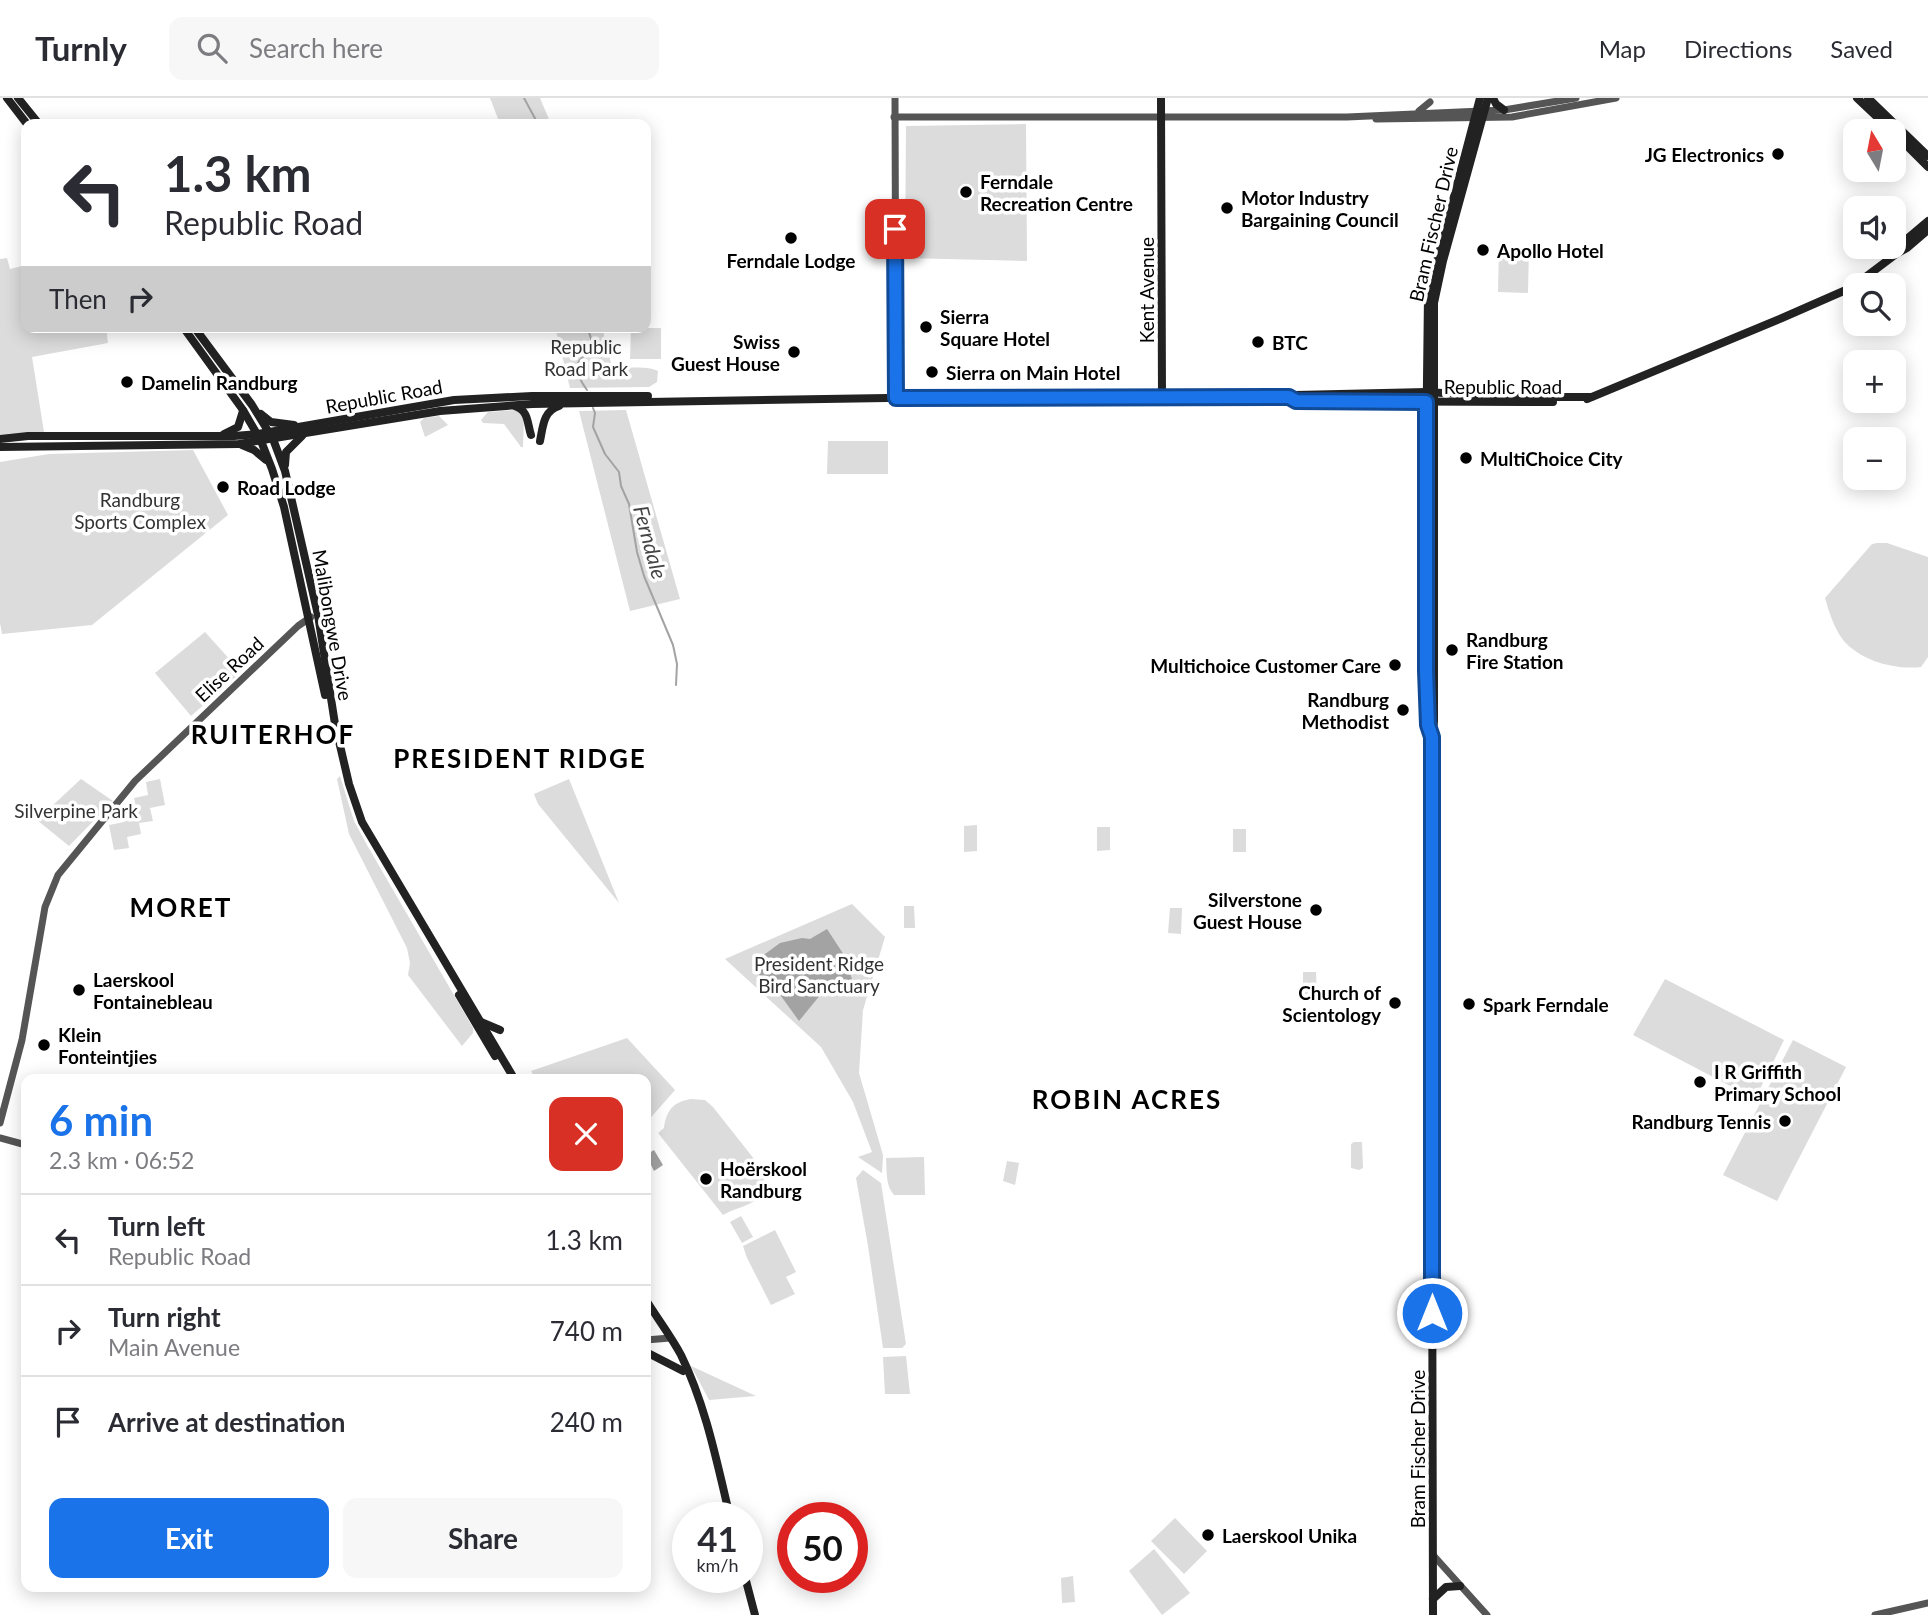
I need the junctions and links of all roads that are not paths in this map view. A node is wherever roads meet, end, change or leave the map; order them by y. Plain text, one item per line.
1 (7, 98) edge
2 (18, 98) edge
3 (895, 98) edge
4 (1161, 98) edge
5 (1480, 98) edge
6 (1491, 98) edge
7 (1576, 98) edge
8 (1616, 98) edge
9 (1857, 98) edge
10 (1868, 98) edge
11 (0, 100) edge
12 (1430, 102) dead end
13 (1504, 110) junction
14 (17, 111) junction
15 (1415, 113) junction
16 (1479, 115) junction
17 (894, 117) junction
18 (1161, 117) junction
19 (1347, 117) junction
20 (23, 119) edge
21 (34, 119) edge
22 (1879, 119) edge
23 (1906, 145) edge
24 (1928, 156) edge
25 (1928, 167) edge
26 (1928, 221) edge
27 (1928, 230) edge
28 (1906, 240) edge
29 (1906, 249) edge
30 (1889, 259) edge
31 (1871, 273) edge
32 (1843, 290) edge
33 (187, 333) edge
34 (198, 333) edge
35 (1431, 397) junction
36 (896, 398) junction
37 (1162, 399) junction
38 (774, 400) junction
39 (576, 403) junction
40 (252, 405) junction
41 (514, 405) junction
42 (243, 410) junction
43 (303, 430) junction
44 (531, 435) dead end
45 (207, 436) junction
46 (271, 436) junction
47 (259, 438) junction
48 (0, 439) edge
49 (540, 441) dead end
50 (239, 444) junction
51 (0, 447) edge
52 (272, 469) junction
53 (285, 471) junction
54 (318, 615) junction
55 (309, 618) junction
56 (479, 1024) junction
57 (474, 1038) dead end
58 (495, 1045) junction
59 (506, 1074) edge
60 (512, 1074) edge
61 (0, 1123) edge
62 (0, 1138) edge
63 (21, 1143) edge
64 (651, 1309) edge
65 (651, 1313) edge
66 (668, 1338) junction
67 (651, 1340) edge
68 (651, 1355) edge
69 (683, 1371) junction
70 (725, 1502) edge
71 (725, 1502) edge
72 (1432, 1554) junction
73 (1460, 1586) junction
74 (748, 1593) edge
75 (1433, 1599) junction
76 (1928, 1603) edge
77 (754, 1615) edge
78 (1433, 1615) edge
79 (1487, 1615) edge
80 (1875, 1615) edge

1 - 14 main road
2 - 21 main road
3 - 17 street
4 - 18 main road, Kent Avenue
5 - 16 main road, Bram Fischer Drive
6 - 13 main road
6 - 16 main road, Bram Fischer Drive
7 - 13 street
8 - 16 street
9 - 22 main road
10 - 24 main road
11 - 14 main road
12 - 15 street
13 - 16 street
14 - 20 main road
15 - 16 street
15 - 19 street
16 - 19 street
16 - 35 main road, Bram Fischer Drive
17 - 18 street
17 - 36 street
18 - 19 street
18 - 37 main road, Kent Avenue
23 - 25 main road
26 - 28 main road, Republic Road
27 - 29 main road, Republic Road
30 - 31 main road, Republic Road
32 - 35 main road, Republic Road
33 - 42 main road, Malibongwe Drive
34 - 40 main road, Malibongwe Drive
35 - 37 main road, Republic Road
35 - 72 main road, Bram Fischer Drive
36 - 37 main road, Republic Road
36 - 38 main road, Republic Road
38 - 39 main road, Republic Road
38 - 43 main road, Republic Road
39 - 41 main road, Republic Road
39 - 49 main road
40 - 43 main road
40 - 46 main road, Malibongwe Drive
41 - 43 main road, Republic Road
41 - 44 main road
42 - 45 main road
42 - 47 main road, Malibongwe Drive
43 - 46 main road, Republic Road
43 - 53 main road
45 - 47 main road, Republic Road
45 - 48 main road, Republic Road
46 - 47 main road, Republic Road
46 - 53 main road, Malibongwe Drive
47 - 50 main road, Republic Road
47 - 52 main road, Malibongwe Drive
50 - 51 main road, Republic Road
50 - 52 main road
52 - 55 main road, Malibongwe Drive
53 - 54 main road, Malibongwe Drive
54 - 55 street, Elise Road
54 - 56 main road, Malibongwe Drive
55 - 56 main road, Malibongwe Drive
55 - 61 street, Elise Road
56 - 57 main road
56 - 58 main road, Malibongwe Drive
56 - 58 main road
56 - 59 main road, Malibongwe Drive
58 - 60 main road, Malibongwe Drive
62 - 63 street
64 - 66 main road
65 - 66 main road
66 - 67 street
66 - 69 main road
66 - 70 main road
68 - 69 main road
69 - 71 main road
72 - 73 street
72 - 75 main road, Bram Fischer Drive
73 - 75 main road
73 - 79 street
74 - 77 main road
75 - 78 main road, Bram Fischer Drive
76 - 80 street

